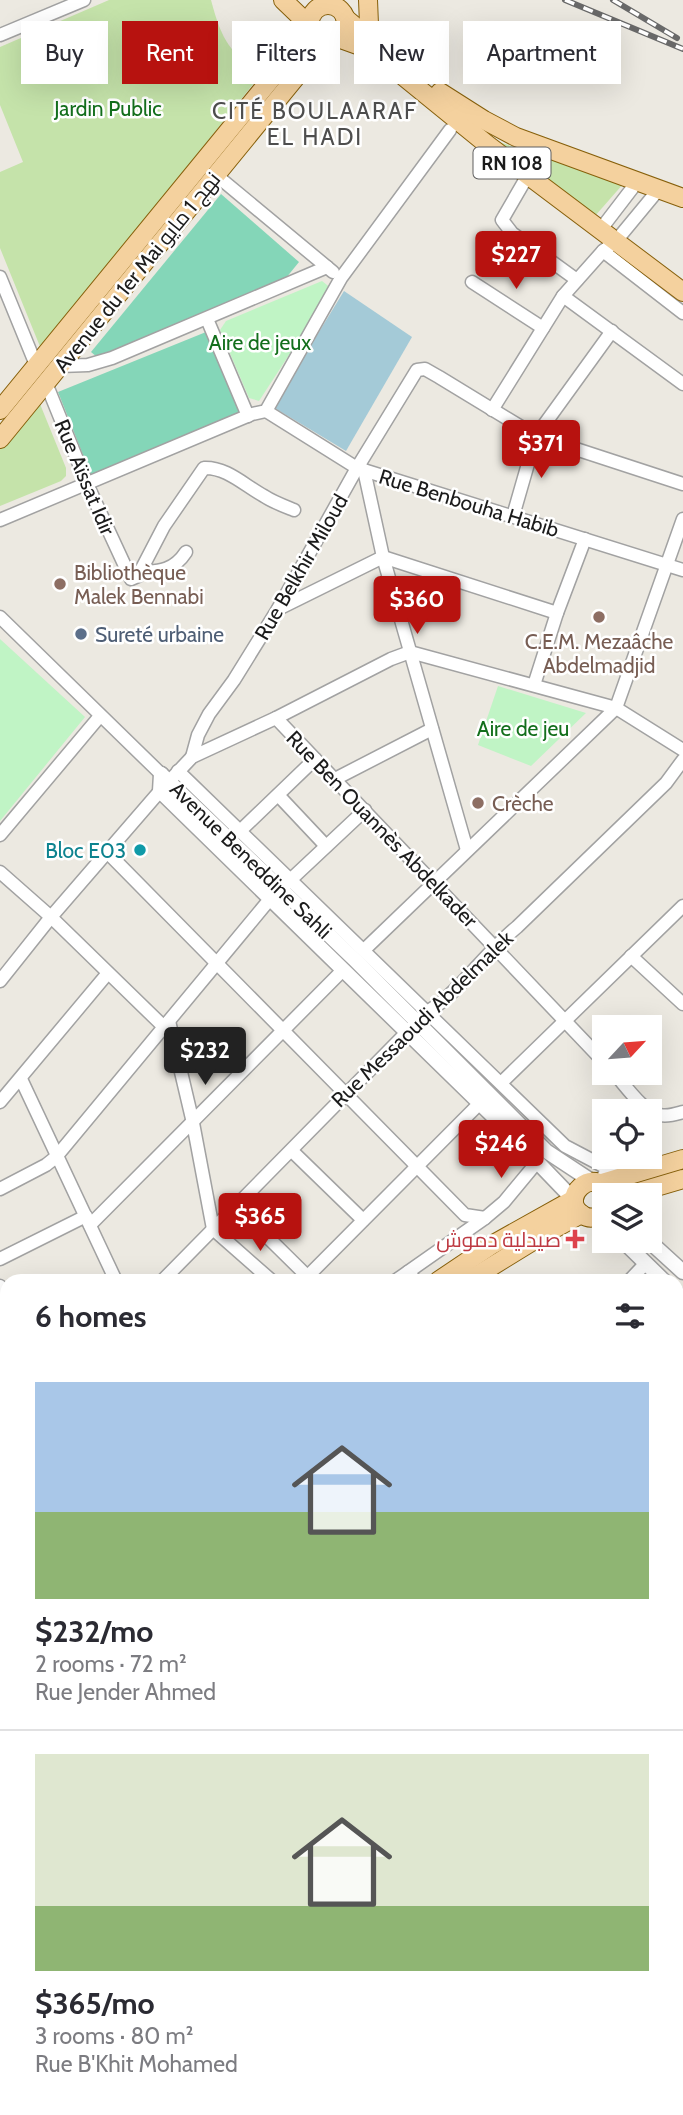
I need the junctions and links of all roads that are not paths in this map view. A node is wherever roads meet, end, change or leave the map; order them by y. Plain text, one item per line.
1 (283, 0) edge
2 (292, 0) edge
3 (366, 0) edge
4 (78, 1) edge
5 (336, 9) edge
6 (305, 21) edge
7 (310, 21) edge
8 (369, 21) edge
9 (354, 25) edge
10 (340, 34) edge
11 (0, 35) edge
12 (340, 42) edge
13 (267, 84) edge
14 (290, 84) edge
15 (428, 84) edge
16 (450, 130) dead end
17 (216, 175) junction
18 (528, 175) junction
19 (637, 182) junction
20 (659, 189) junction
21 (683, 198) edge
22 (601, 229) junction
23 (609, 246) junction
24 (327, 267) junction
25 (341, 278) junction
26 (0, 279) edge
27 (577, 280) junction
28 (472, 282) dead end
29 (683, 292) edge
30 (563, 296) junction
31 (683, 313) edge
32 (207, 319) junction
33 (543, 328) junction
34 (612, 331) junction
35 (36, 365) junction
36 (60, 366) junction
37 (46, 383) junction
38 (683, 384) edge
39 (2, 407) edge
40 (492, 410) junction
41 (266, 411) junction
42 (248, 416) junction
43 (536, 436) junction
44 (0, 439) edge
45 (361, 469) junction
46 (87, 484) junction
47 (683, 484) edge
48 (295, 510) dead end
49 (513, 516) junction
50 (683, 519) edge
51 (0, 520) edge
52 (585, 539) junction
53 (186, 552) dead end
54 (383, 557) junction
55 (667, 566) junction
56 (683, 570) edge
57 (141, 571) junction
58 (278, 609) junction
59 (557, 613) junction
60 (0, 617) edge
61 (410, 652) junction
62 (534, 685) junction
63 (616, 708) junction
64 (100, 716) junction
65 (276, 718) junction
66 (432, 729) junction
67 (683, 750) edge
68 (192, 757) junction
69 (315, 759) junction
70 (683, 760) edge
71 (167, 779) junction
72 (335, 779) junction
73 (278, 795) junction
74 (365, 810) junction
75 (240, 831) junction
76 (0, 835) edge
77 (326, 846) junction
78 (467, 849) junction
79 (107, 852) junction
80 (0, 872) edge
81 (433, 882) junction
82 (280, 889) junction
83 (683, 906) edge
84 (51, 917) junction
85 (494, 946) junction
86 (364, 950) junction
87 (631, 956) junction
88 (218, 963) junction
89 (343, 970) junction
90 (108, 973) junction
91 (0, 981) edge
92 (683, 1004) edge
93 (566, 1022) junction
94 (417, 1023) junction
95 (167, 1024) junction
96 (285, 1030) junction
97 (592, 1049) edge
98 (21, 1079) junction
99 (501, 1083) junction
100 (625, 1085) edge
101 (346, 1092) junction
102 (638, 1099) edge
103 (0, 1102) edge
104 (479, 1104) junction
105 (683, 1112) edge
106 (662, 1117) edge
107 (193, 1123) junction
108 (292, 1151) junction
109 (56, 1157) junction
110 (683, 1159) edge
111 (588, 1160) junction
112 (538, 1161) junction
113 (418, 1166) junction
114 (683, 1179) edge
115 (604, 1182) edge
116 (662, 1185) edge
117 (0, 1189) edge
118 (236, 1206) junction
119 (589, 1211) edge
120 (485, 1218) junction
121 (363, 1220) junction
122 (88, 1221) junction
123 (214, 1228) junction
124 (635, 1253) edge
125 (662, 1253) edge
126 (0, 1259) edge
127 (646, 1264) junction
128 (683, 1272) edge
129 (113, 1274) edge
130 (169, 1274) edge
131 (264, 1274) edge
132 (300, 1274) edge
133 (310, 1274) edge
134 (415, 1274) edge
135 (448, 1274) edge
136 (479, 1274) edge
137 (636, 1274) edge
138 (657, 1274) edge

1 - 6 main road
2 - 5 main road
3 - 5 main road
3 - 8 main road
4 - 11 street
5 - 7 main road
5 - 9 main road, RN 108
5 - 10 main road
12 - 18 main road, RN 108
13 - 35 main road, Avenue du 1er Mai نهج 1 مايو
14 - 17 main road, Avenue du 1er Mai نهج 1 مايو
15 - 19 main road, RN 108
16 - 25 street
17 - 24 street
17 - 36 main road, Avenue du 1er Mai نهج 1 مايو
18 - 22 main road, RN 108
18 - 27 street
19 - 20 main road, RN 108
19 - 22 street
20 - 21 main road, RN 108
20 - 23 street
22 - 23 main road, RN 108
23 - 27 street
23 - 29 main road, RN 108
23 - 31 street
24 - 25 street
24 - 32 street
25 - 41 street
26 - 35 street
27 - 30 street
28 - 33 street
30 - 33 street
30 - 34 street
32 - 36 street
32 - 42 street
33 - 40 street
34 - 38 street
34 - 43 street
35 - 37 main road
35 - 39 main road, Avenue du 1er Mai نهج 1 مايو
36 - 37 main road, Avenue du 1er Mai نهج 1 مايو
37 - 44 main road, Avenue du 1er Mai نهج 1 مايو
37 - 46 street, Rue Aïssat Idir
40 - 43 street
40 - 45 street, Rue Belkhir Miloud
41 - 42 street
41 - 45 street, Rue Benbouha Habib
42 - 46 street
43 - 47 street
43 - 49 street
45 - 49 street, Rue Benbouha Habib
45 - 54 street
45 - 58 street, Rue Belkhir Miloud
46 - 51 street
46 - 57 street, Rue Aïssat Idir
48 - 57 street
49 - 52 street, Rue Benbouha Habib
50 - 55 street
52 - 55 street, Rue Benbouha Habib
52 - 59 street
53 - 57 street
54 - 58 street
54 - 59 street
54 - 61 street
55 - 56 street, Rue Benbouha Habib
55 - 63 street
58 - 68 street, Rue Belkhir Miloud
59 - 62 street
60 - 64 street
61 - 62 street
61 - 65 street
61 - 66 street
62 - 63 street
63 - 67 street
63 - 78 street
64 - 71 street
64 - 76 street
65 - 68 street
65 - 69 street, Rue Ben Ouannès Abdelkader
66 - 72 street
66 - 78 street
68 - 71 street
69 - 72 street, Rue Ben Ouannès Abdelkader
69 - 73 street
70 - 85 street, Rue Messaoudi Abdelmalek
71 - 75 street, Avenue Beneddine Sahli
71 - 79 street
71 - 82 street, Avenue Beneddine Sahli
72 - 74 street, Rue Ben Ouannès Abdelkader
73 - 75 street
73 - 77 street
74 - 77 street
74 - 81 street, Rue Ben Ouannès Abdelkader
75 - 82 street, Avenue Beneddine Sahli
77 - 82 street
78 - 81 street
79 - 84 street
79 - 88 street
80 - 84 street
81 - 85 street, Rue Ben Ouannès Abdelkader
81 - 86 street
82 - 86 street, Avenue Beneddine Sahli
82 - 88 street
82 - 89 street, Avenue Beneddine Sahli
82 - 94 street, Avenue Beneddine Sahli
83 - 87 street
84 - 90 street
84 - 91 street
85 - 93 street, Rue Ben Ouannès Abdelkader
85 - 94 street, Rue Messaoudi Abdelmalek
86 - 94 street, Avenue Beneddine Sahli
87 - 92 street
87 - 93 street
88 - 95 street
88 - 96 street
89 - 94 street, Avenue Beneddine Sahli
89 - 96 street
90 - 95 street
90 - 98 street
93 - 97 street, Rue Ben Ouannès Abdelkader
93 - 99 street
94 - 99 street, Avenue Beneddine Sahli
94 - 101 street, Rue Messaoudi Abdelmalek
94 - 104 street, Avenue Beneddine Sahli
94 - 115 street, Avenue Beneddine Sahli
95 - 107 street
95 - 109 street
96 - 101 street
96 - 107 street
98 - 103 street
98 - 109 street
99 - 111 street, Avenue Beneddine Sahli
100 - 102 street
101 - 108 street, Rue Messaoudi Abdelmalek
101 - 113 street
104 - 112 street, Avenue Beneddine Sahli
104 - 113 street
105 - 106 street
107 - 122 street
107 - 123 street
108 - 118 street, Rue Messaoudi Abdelmalek
108 - 121 street
109 - 117 street
109 - 122 street
110 - 115 main road
111 - 115 street, Avenue Beneddine Sahli
111 - 115 street
112 - 119 street, Avenue Beneddine Sahli
112 - 120 street
113 - 120 street
113 - 121 street
114 - 116 main road
115 - 119 main road
118 - 123 street, Rue Messaoudi Abdelmalek
118 - 132 street
119 - 135 main road
119 - 136 main road
120 - 134 street
121 - 133 street
122 - 126 street
122 - 129 street
123 - 130 street, Rue Messaoudi Abdelmalek
123 - 131 street
124 - 127 street
125 - 128 street
127 - 137 street
127 - 138 street

